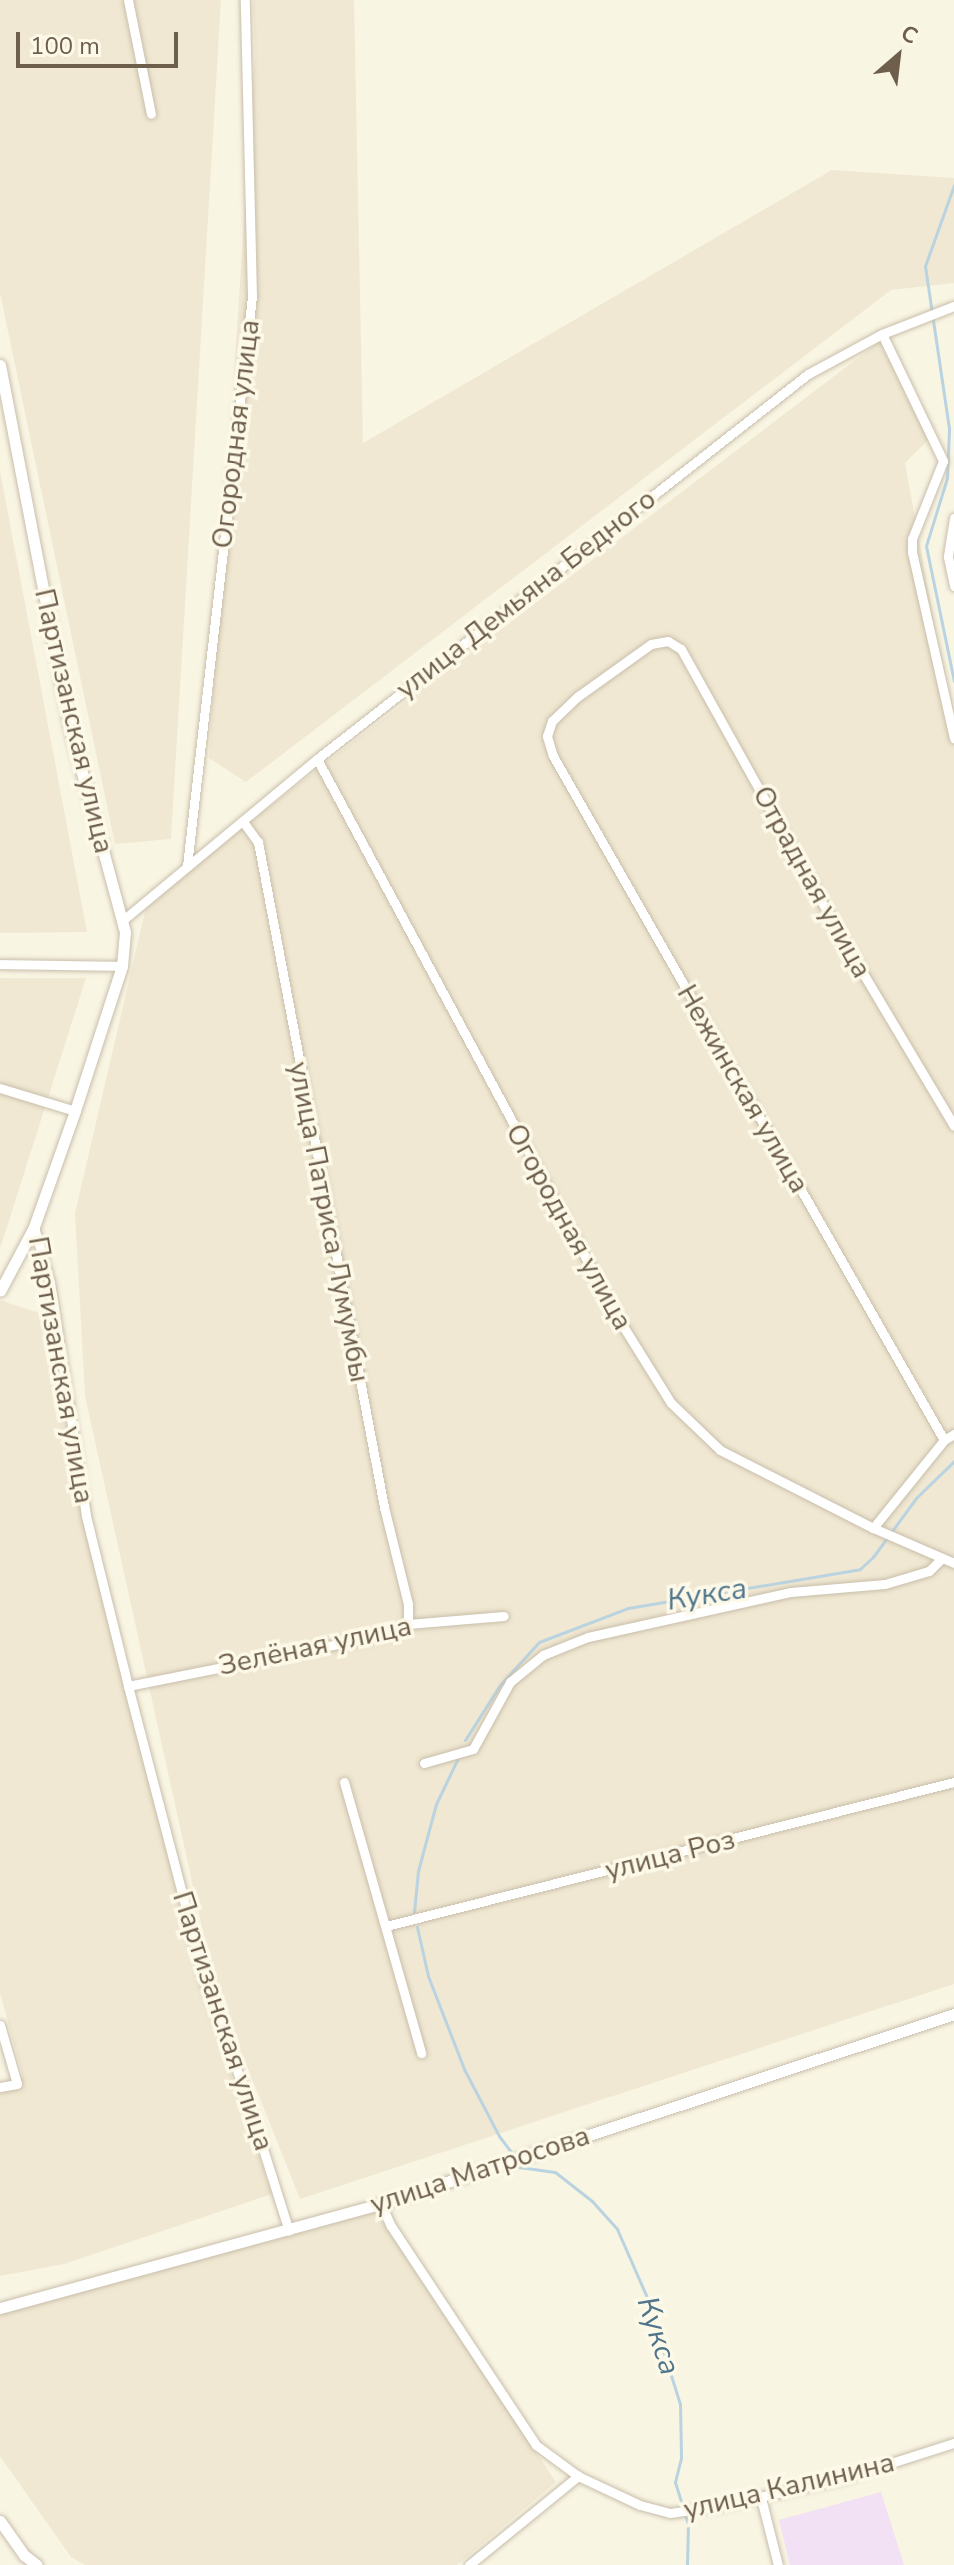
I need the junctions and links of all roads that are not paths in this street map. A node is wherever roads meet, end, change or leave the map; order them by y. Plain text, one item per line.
1 (128, 0) edge
2 (245, 0) edge
3 (151, 114) dead end
4 (954, 306) edge
5 (882, 334) junction
6 (0, 365) edge
7 (954, 518) edge
8 (954, 586) edge
9 (547, 736) joint
10 (954, 738) edge
11 (317, 759) junction
12 (244, 823) junction
13 (187, 866) junction
14 (123, 920) junction
15 (0, 964) edge
16 (122, 966) junction
17 (0, 1088) edge
18 (75, 1111) junction
19 (954, 1126) edge
20 (34, 1227) junction
21 (0, 1291) edge
22 (954, 1434) edge
23 (944, 1440) junction
24 (877, 1530) junction
25 (942, 1558) junction
26 (954, 1563) edge
27 (504, 1616) dead end
28 (408, 1624) junction
29 (128, 1686) junction
30 (424, 1763) dead end
31 (344, 1782) dead end
32 (954, 1782) edge
33 (386, 1926) junction
34 (954, 2014) edge
35 (0, 2025) edge
36 (421, 2053) dead end
37 (0, 2087) edge
38 (381, 2204) junction
39 (289, 2231) junction
40 (0, 2308) edge
41 (954, 2443) edge
42 (578, 2476) junction
43 (761, 2498) junction
44 (0, 2521) edge
45 (37, 2565) edge
46 (469, 2565) edge
47 (778, 2565) edge

1 - 3 street
2 - 13 street, Огородная улица
4 - 5 street, улица Демьяна Бедного
5 - 10 street
5 - 11 street, улица Демьяна Бедного
6 - 14 street, Партизанская улица
7 - 8 street
9 - 19 street, Отрадная улица
9 - 23 street, Нежинская улица
11 - 12 street, улица Демьяна Бедного
11 - 24 street, Огородная улица
12 - 13 street, улица Демьяна Бедного
12 - 28 street, улица Патриса Лумумбы
13 - 14 street, улица Демьяна Бедного
14 - 16 street, Партизанская улица
15 - 16 street
16 - 18 street, Партизанская улица
17 - 18 street
18 - 20 street, Партизанская улица
20 - 21 street
20 - 29 street, Партизанская улица
22 - 23 street
23 - 24 street
24 - 25 street, Огородная улица
25 - 26 street, Огородная улица
25 - 30 street
27 - 28 street, Зелёная улица
28 - 29 street, Зелёная улица
29 - 39 street, Партизанская улица
31 - 33 street
32 - 33 street, улица Роз
33 - 36 street
34 - 38 street, улица Матросова
35 - 37 street
38 - 39 street, улица Матросова
38 - 42 street
39 - 40 street, улица Матросова
41 - 43 street, улица Калинина
42 - 43 street, улица Калинина
42 - 46 street
43 - 47 street
44 - 45 street

